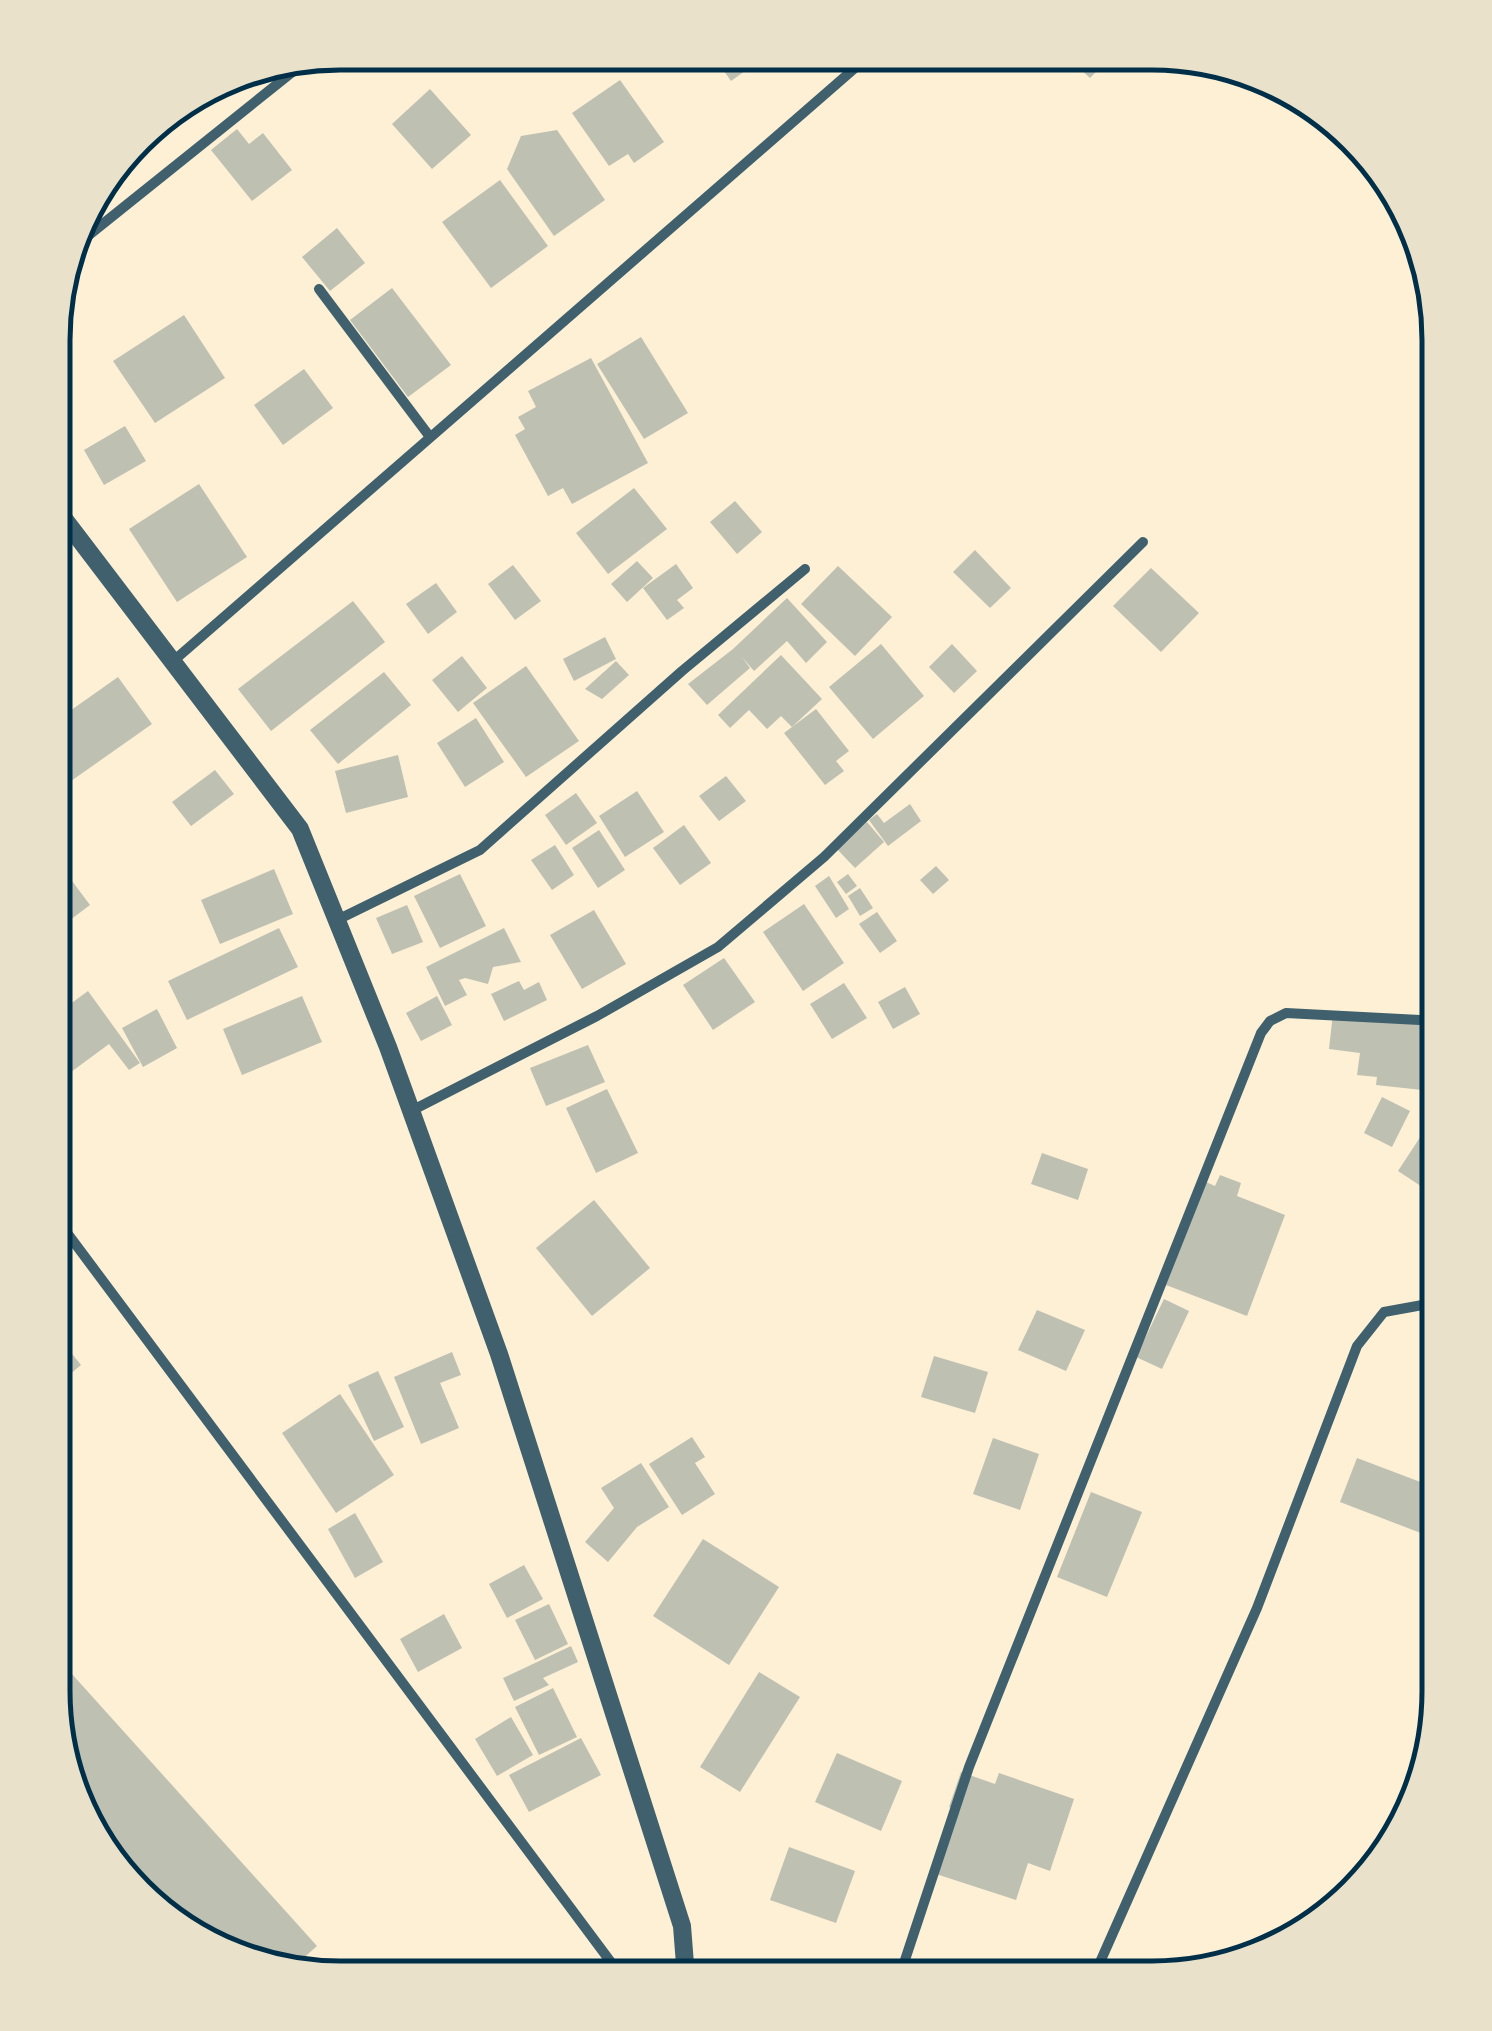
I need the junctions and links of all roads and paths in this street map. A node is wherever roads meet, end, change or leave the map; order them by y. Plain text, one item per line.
1 (852, 70) edge
2 (290, 75) edge
3 (94, 231) edge
4 (319, 289) dead end
5 (430, 437) junction
6 (70, 527) edge
7 (1144, 542) dead end
8 (805, 569) dead end
9 (172, 662) junction
10 (336, 920) junction
11 (1422, 1019) edge
12 (411, 1111) junction
13 (70, 1235) edge
14 (1421, 1305) edge
15 (610, 1961) edge
16 (685, 1961) edge
17 (904, 1961) edge
18 (1100, 1961) edge

1 - 5 street
2 - 3 street
4 - 5 street
5 - 9 street
6 - 9 street
7 - 12 street
8 - 10 street
9 - 10 street
10 - 12 street
11 - 17 street
12 - 16 street
13 - 15 street
14 - 18 street

